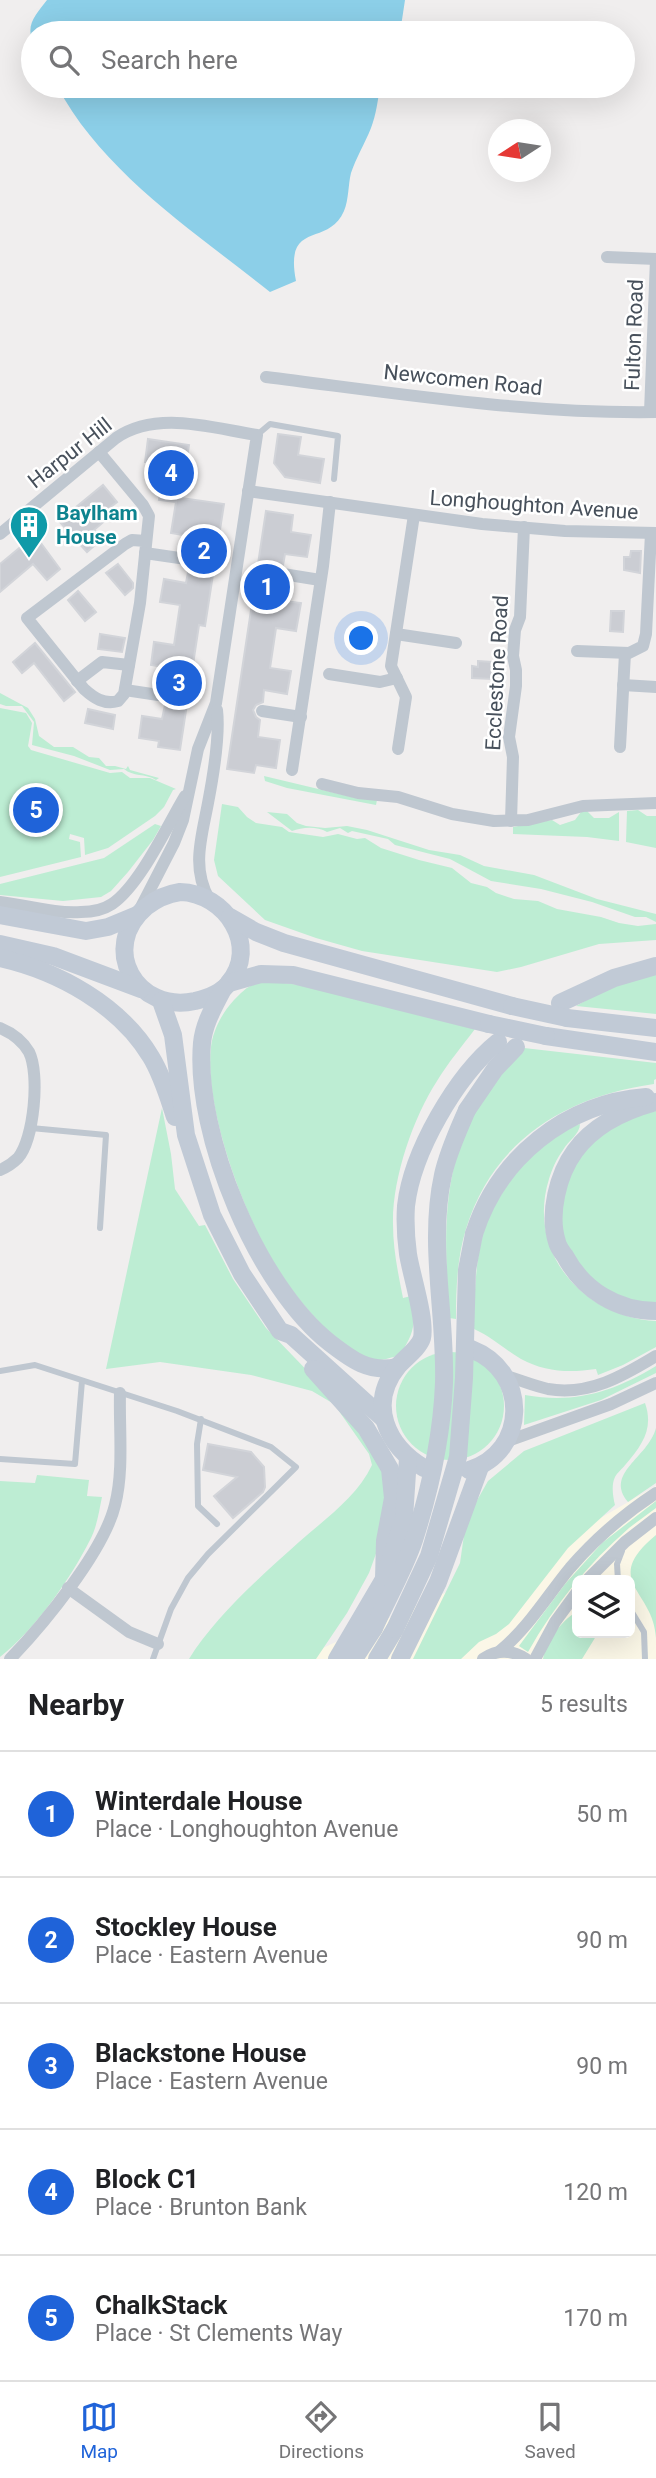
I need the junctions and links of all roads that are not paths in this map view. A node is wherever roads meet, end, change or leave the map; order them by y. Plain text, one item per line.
1 (607, 257) dead end
2 (656, 260) edge
3 (266, 377) dead end
4 (653, 412) edge
5 (257, 435) junction
6 (99, 452) junction
7 (334, 479) dead end
8 (248, 491) junction
9 (330, 502) junction
10 (414, 515) junction
11 (524, 527) junction
12 (654, 533) edge
13 (0, 534) edge
14 (145, 547) junction
15 (186, 559) dead end
16 (283, 574) dead end
17 (320, 580) junction
18 (396, 634) junction
19 (456, 643) dead end
20 (577, 651) dead end
21 (625, 653) junction
22 (129, 665) junction
23 (329, 674) dead end
24 (397, 678) junction
25 (77, 681) junction
26 (623, 685) junction
27 (656, 687) edge
28 (125, 690) junction
29 (165, 696) dead end
30 (216, 703) junction
31 (262, 711) dead end
32 (301, 717) junction
33 (620, 747) dead end
34 (398, 749) dead end
35 (292, 769) dead end
36 (322, 784) dead end
37 (189, 789) junction
38 (656, 803) edge
39 (511, 821) junction
40 (209, 899) junction
41 (0, 902) edge
42 (0, 915) edge
43 (136, 915) junction
44 (230, 917) junction
45 (0, 944) edge
46 (0, 958) edge
47 (656, 966) edge
48 (226, 986) junction
49 (145, 990) junction
50 (162, 1001) junction
51 (565, 1008) junction
52 (0, 1028) edge
53 (656, 1028) edge
54 (656, 1052) edge
55 (656, 1096) edge
56 (656, 1102) edge
57 (31, 1128) junction
58 (186, 1135) junction
59 (0, 1170) edge
60 (100, 1228) dead end
61 (656, 1311) edge
62 (280, 1331) junction
63 (432, 1345) dead end
64 (471, 1349) dead end
65 (412, 1350) junction
66 (656, 1356) edge
67 (397, 1367) junction
68 (0, 1371) edge
69 (506, 1376) junction
70 (82, 1381) junction
71 (656, 1382) edge
72 (120, 1393) junction
73 (201, 1419) junction
74 (384, 1419) junction
75 (505, 1442) junction
76 (408, 1458) junction
77 (0, 1459) edge
78 (424, 1468) dead end
79 (656, 1493) edge
80 (656, 1518) edge
81 (217, 1524) dead end
82 (625, 1542) junction
83 (592, 1575) edge
84 (618, 1575) edge
85 (384, 1579) junction
86 (68, 1588) junction
87 (572, 1603) edge
88 (635, 1617) edge
89 (158, 1644) junction
90 (500, 1651) junction
91 (10, 1659) edge
92 (153, 1659) edge
93 (338, 1659) edge
94 (354, 1659) edge
95 (377, 1659) edge
96 (400, 1659) edge
97 (483, 1659) edge
98 (526, 1659) edge
99 (535, 1659) edge
100 (645, 1659) edge

1 - 2 street
2 - 4 street, Fulton Road
3 - 4 street, Newcomen Road
5 - 6 street, Harpur Hill
5 - 7 lane
5 - 8 street
6 - 13 street, Harpur Hill
6 - 14 street
8 - 9 street, Longhoughton Avenue
8 - 30 street
9 - 10 street, Longhoughton Avenue
9 - 17 street
10 - 11 street, Longhoughton Avenue
10 - 18 street
11 - 12 street, Longhoughton Avenue
11 - 39 street, Ecclestone Road
12 - 21 street
14 - 15 street
14 - 22 street
14 - 25 street
16 - 17 street
17 - 32 street
18 - 19 street
18 - 24 street
20 - 21 street
21 - 26 street
22 - 25 street
22 - 28 street
23 - 24 street
24 - 34 street
25 - 28 street
26 - 27 street
26 - 33 street
28 - 29 street
30 - 37 street
30 - 40 street
31 - 32 street
32 - 35 street
36 - 39 street
37 - 41 street
37 - 43 street
38 - 39 street
40 - 43 main road
40 - 44 main road
42 - 43 main road
43 - 49 main road
44 - 48 main road
44 - 51 main road, bridge
45 - 49 main road
46 - 58 main road
47 - 51 main road
48 - 50 main road
48 - 54 main road, bridge
48 - 67 main road
49 - 50 main road
50 - 58 main road
51 - 53 main road
52 - 57 street
55 - 95 main road, bridge
56 - 61 main road
57 - 59 street
57 - 60 lane
58 - 62 main road
62 - 74 main road
62 - 85 main road
63 - 65 main road
64 - 69 main road
65 - 67 main road
65 - 94 main road, bridge
66 - 69 street
67 - 74 main road
68 - 70 lane
69 - 75 main road
70 - 72 lane
70 - 77 lane
71 - 75 street
72 - 73 lane
72 - 86 street
73 - 81 lane
73 - 89 lane
74 - 76 main road
75 - 96 main road
76 - 78 main road
76 - 85 main road
79 - 90 street
80 - 82 street
82 - 83 street
82 - 84 lane
85 - 93 main road
86 - 89 street
86 - 91 street
87 - 99 street
88 - 100 lane
89 - 92 lane
90 - 97 street
90 - 98 street

